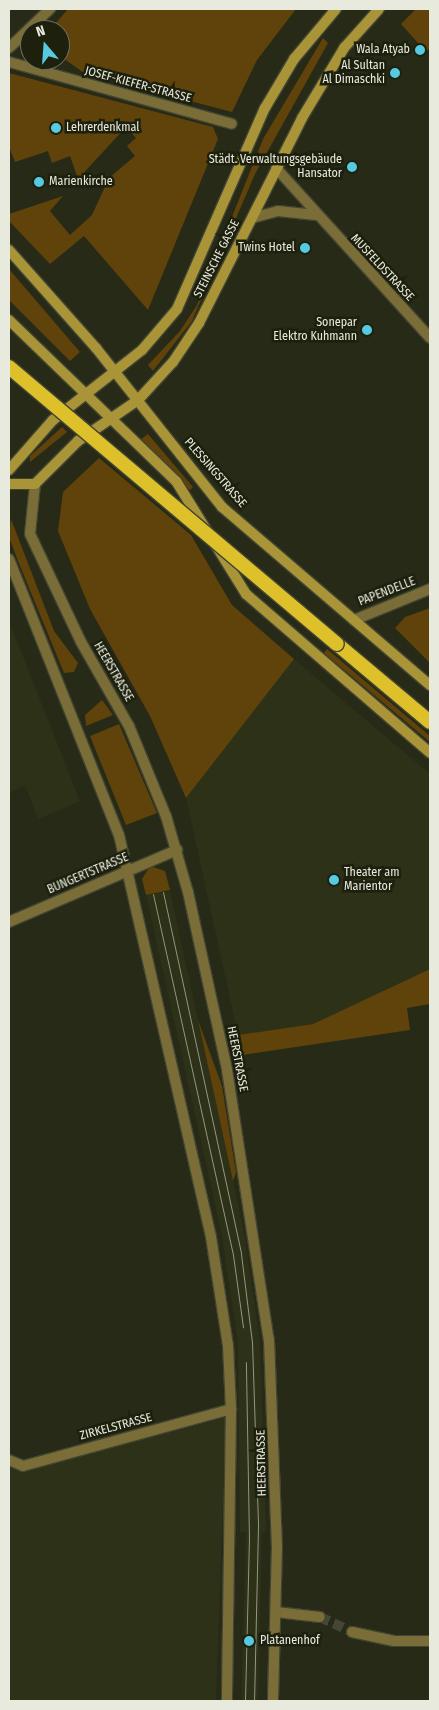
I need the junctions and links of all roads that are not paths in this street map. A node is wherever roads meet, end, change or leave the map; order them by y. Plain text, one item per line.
1 (50, 9) edge
2 (336, 9) edge
3 (379, 9) edge
4 (9, 48) edge
5 (9, 62) edge
6 (232, 124) dead end
7 (276, 168) junction
8 (316, 215) junction
9 (252, 218) junction
10 (9, 250) edge
11 (9, 320) edge
12 (430, 338) edge
13 (9, 367) edge
14 (115, 370) junction
15 (84, 394) junction
16 (138, 400) junction
17 (109, 420) junction
18 (9, 470) edge
19 (9, 484) edge
20 (35, 484) junction
21 (9, 558) edge
22 (430, 589) edge
23 (354, 620) junction
24 (430, 685) edge
25 (430, 722) edge
26 (430, 753) edge
27 (177, 850) junction
28 (128, 870) junction
29 (9, 922) edge
30 (231, 1409) junction
31 (9, 1460) edge
32 (276, 1612) junction
33 (320, 1617) tunnel mouth
34 (352, 1632) tunnel mouth
35 (430, 1641) edge
36 (227, 1701) edge
37 (273, 1701) edge

1 - 4 street
2 - 14 main road, STEINSCHE GASSE
3 - 7 main road, STEINSCHE GASSE
5 - 6 street, JOSEF-KIEFER-STRASSE
7 - 8 street, MUSFELDSTRASSE
7 - 9 main road, STEINSCHE GASSE
8 - 9 street
8 - 12 street, MUSFELDSTRASSE
9 - 16 main road, STEINSCHE GASSE
10 - 14 main road, PLESSINGSTRASSE
11 - 15 main road
13 - 25 highway, bridge
14 - 15 main road, STEINSCHE GASSE
14 - 16 main road, PLESSINGSTRASSE
15 - 17 main road
15 - 18 main road, STEINSCHE GASSE
16 - 17 main road, STEINSCHE GASSE
16 - 23 main road, PLESSINGSTRASSE
17 - 20 main road, STEINSCHE GASSE
17 - 26 main road
19 - 20 main road
20 - 27 street, HEERSTRASSE
21 - 28 street
22 - 23 street, PAPENDELLE
23 - 24 main road, PLESSINGSTRASSE
27 - 28 street, BUNGERTSTRASSE
27 - 32 street, HEERSTRASSE
28 - 29 street, BUNGERTSTRASSE
28 - 30 street
30 - 31 street, ZIRKELSTRASSE
30 - 36 street
32 - 33 street
32 - 37 street, HEERSTRASSE
34 - 35 street

